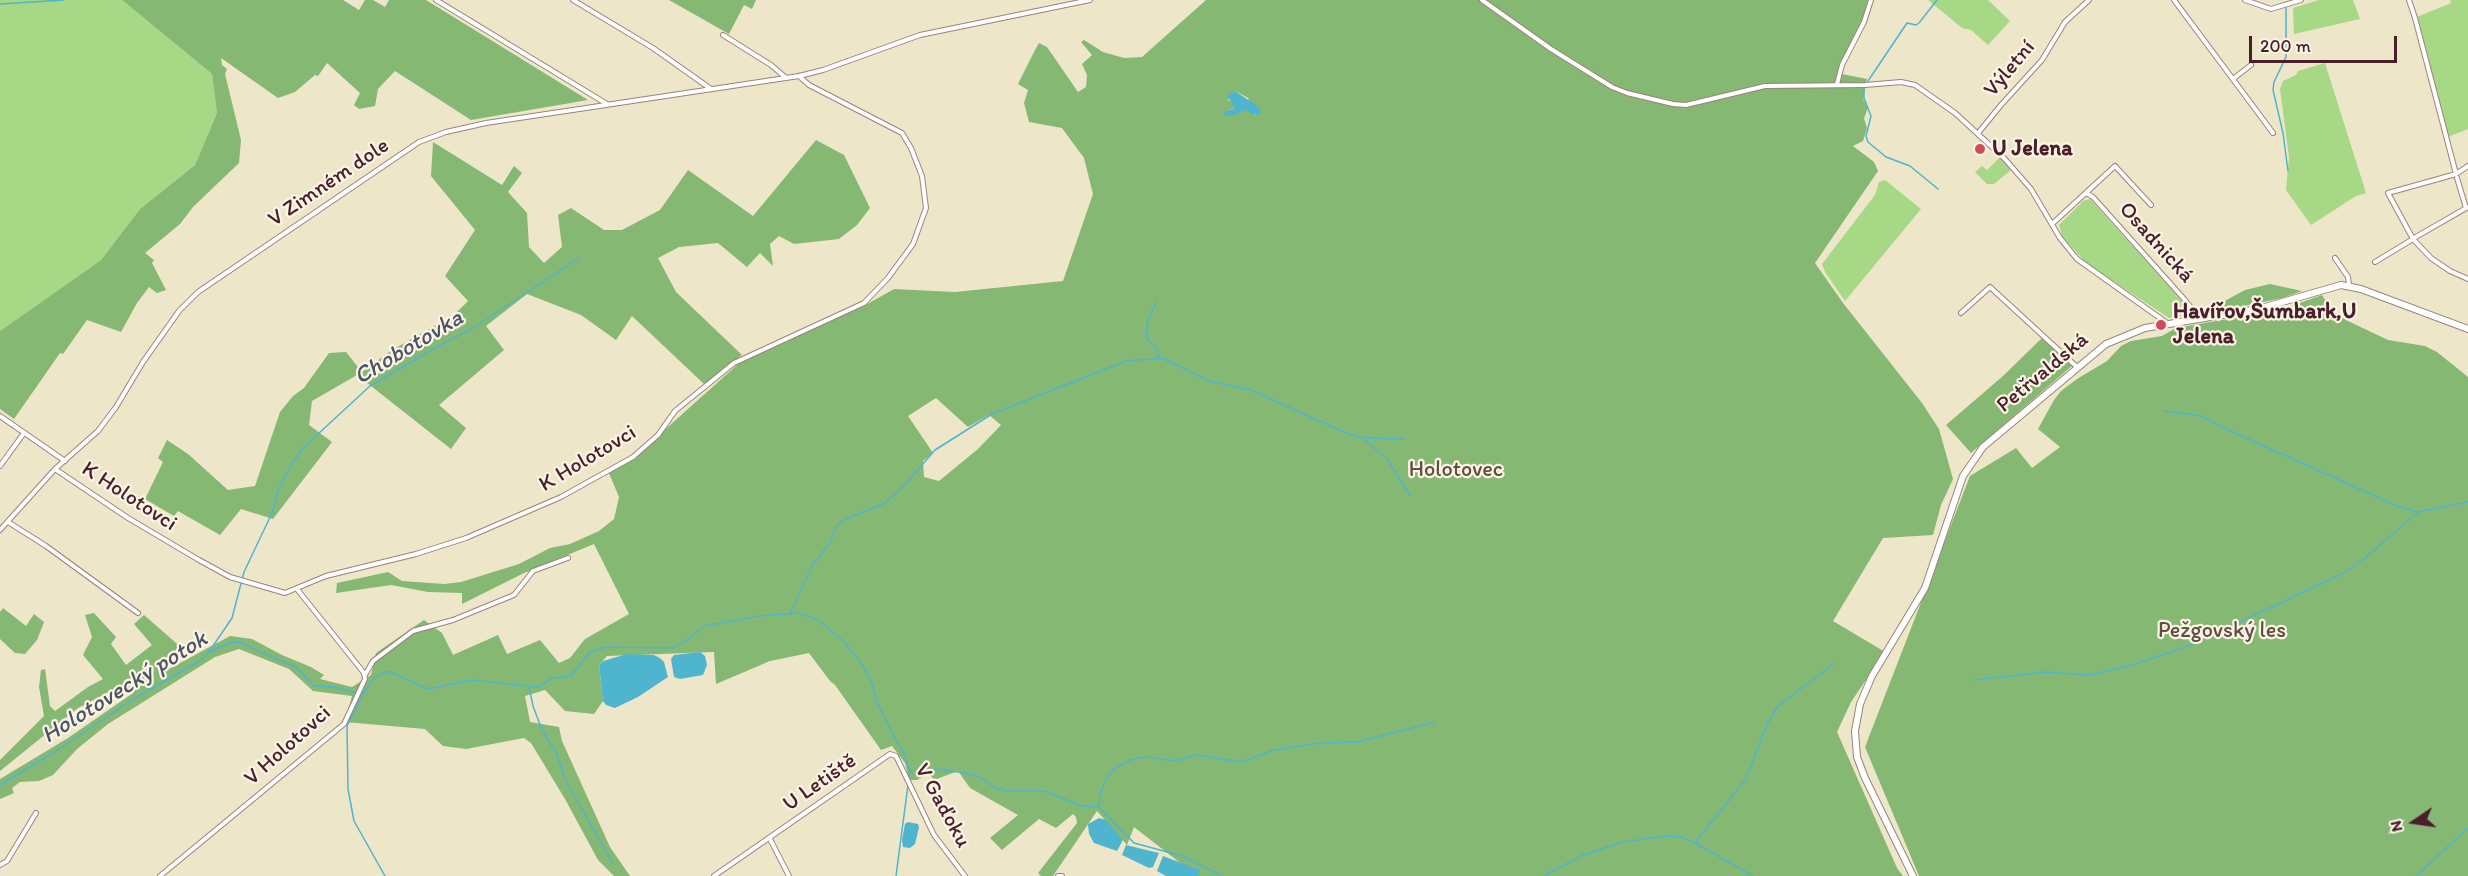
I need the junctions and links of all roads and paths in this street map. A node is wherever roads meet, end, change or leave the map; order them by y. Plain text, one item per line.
1 (436, 0) edge
2 (573, 0) edge
3 (1072, 0) edge
4 (1090, 0) edge
5 (1482, 0) edge
6 (1871, 0) edge
7 (2089, 0) edge
8 (2174, 0) edge
9 (2245, 0) edge
10 (2301, 0) edge
11 (2409, 0) edge
12 (1077, 3) junction
13 (723, 35) dead end
14 (2251, 65) dead end
15 (799, 76) junction
16 (785, 78) junction
17 (2233, 79) junction
18 (1837, 84) junction
19 (711, 89) junction
20 (608, 105) junction
21 (1979, 132) junction
22 (2273, 133) dead end
23 (2468, 165) edge
24 (2457, 176) junction
25 (2086, 193) junction
26 (2151, 206) dead end
27 (2467, 208) edge
28 (2052, 224) junction
29 (2414, 239) junction
30 (2335, 258) dead end
31 (2374, 262) dead end
32 (2468, 279) edge
33 (2350, 287) junction
34 (1962, 313) dead end
35 (2197, 320) junction
36 (2167, 324) junction
37 (2468, 329) edge
38 (2077, 367) junction
39 (0, 416) edge
40 (24, 433) junction
41 (65, 461) junction
42 (0, 466) edge
43 (55, 469) junction
44 (8, 522) junction
45 (0, 530) edge
46 (568, 558) dead end
47 (297, 589) junction
48 (138, 613) dead end
49 (364, 676) junction
50 (890, 754) joint
51 (36, 813) dead end
52 (770, 839) junction
53 (0, 865) edge
54 (160, 876) edge
55 (714, 876) edge
56 (789, 876) edge
57 (965, 876) edge
58 (1913, 876) edge

1 - 20 street
2 - 19 street
3 - 12 street
4 - 12 street, V Zimném dole
5 - 18 street
6 - 18 street
7 - 21 street, Výletní
8 - 17 street
9 - 10 street
11 - 24 street
12 - 15 street, V Zimném dole
13 - 16 street
14 - 17 street
15 - 16 street, V Zimném dole
15 - 47 street, K Holotovci
16 - 19 street, V Zimném dole
17 - 22 street
18 - 21 street
19 - 20 street, V Zimném dole
20 - 41 street, V Zimném dole
21 - 28 street
23 - 24 street
24 - 27 street
24 - 29 street
25 - 26 street, Osadnická
25 - 28 street, Osadnická
25 - 35 street, Osadnická
27 - 29 street
28 - 36 street
29 - 31 street
29 - 32 street
30 - 33 street
33 - 35 street, Petřvaldská
33 - 37 street, Petřvaldská
34 - 38 street
35 - 36 street, Petřvaldská
36 - 38 street, Petřvaldská
38 - 58 street, Petřvaldská
39 - 40 street
40 - 41 street
40 - 42 street
41 - 43 street, V Zimném dole
43 - 44 street, V Zimném dole
43 - 47 street, K Holotovci
44 - 45 street, V Zimném dole
44 - 48 street
46 - 49 street
47 - 49 street
49 - 54 street, V Holotovci
50 - 52 street, U Letiště
50 - 57 street, V Gaďoku
51 - 53 street
52 - 55 street, U Letiště
52 - 56 street, U Letiště

